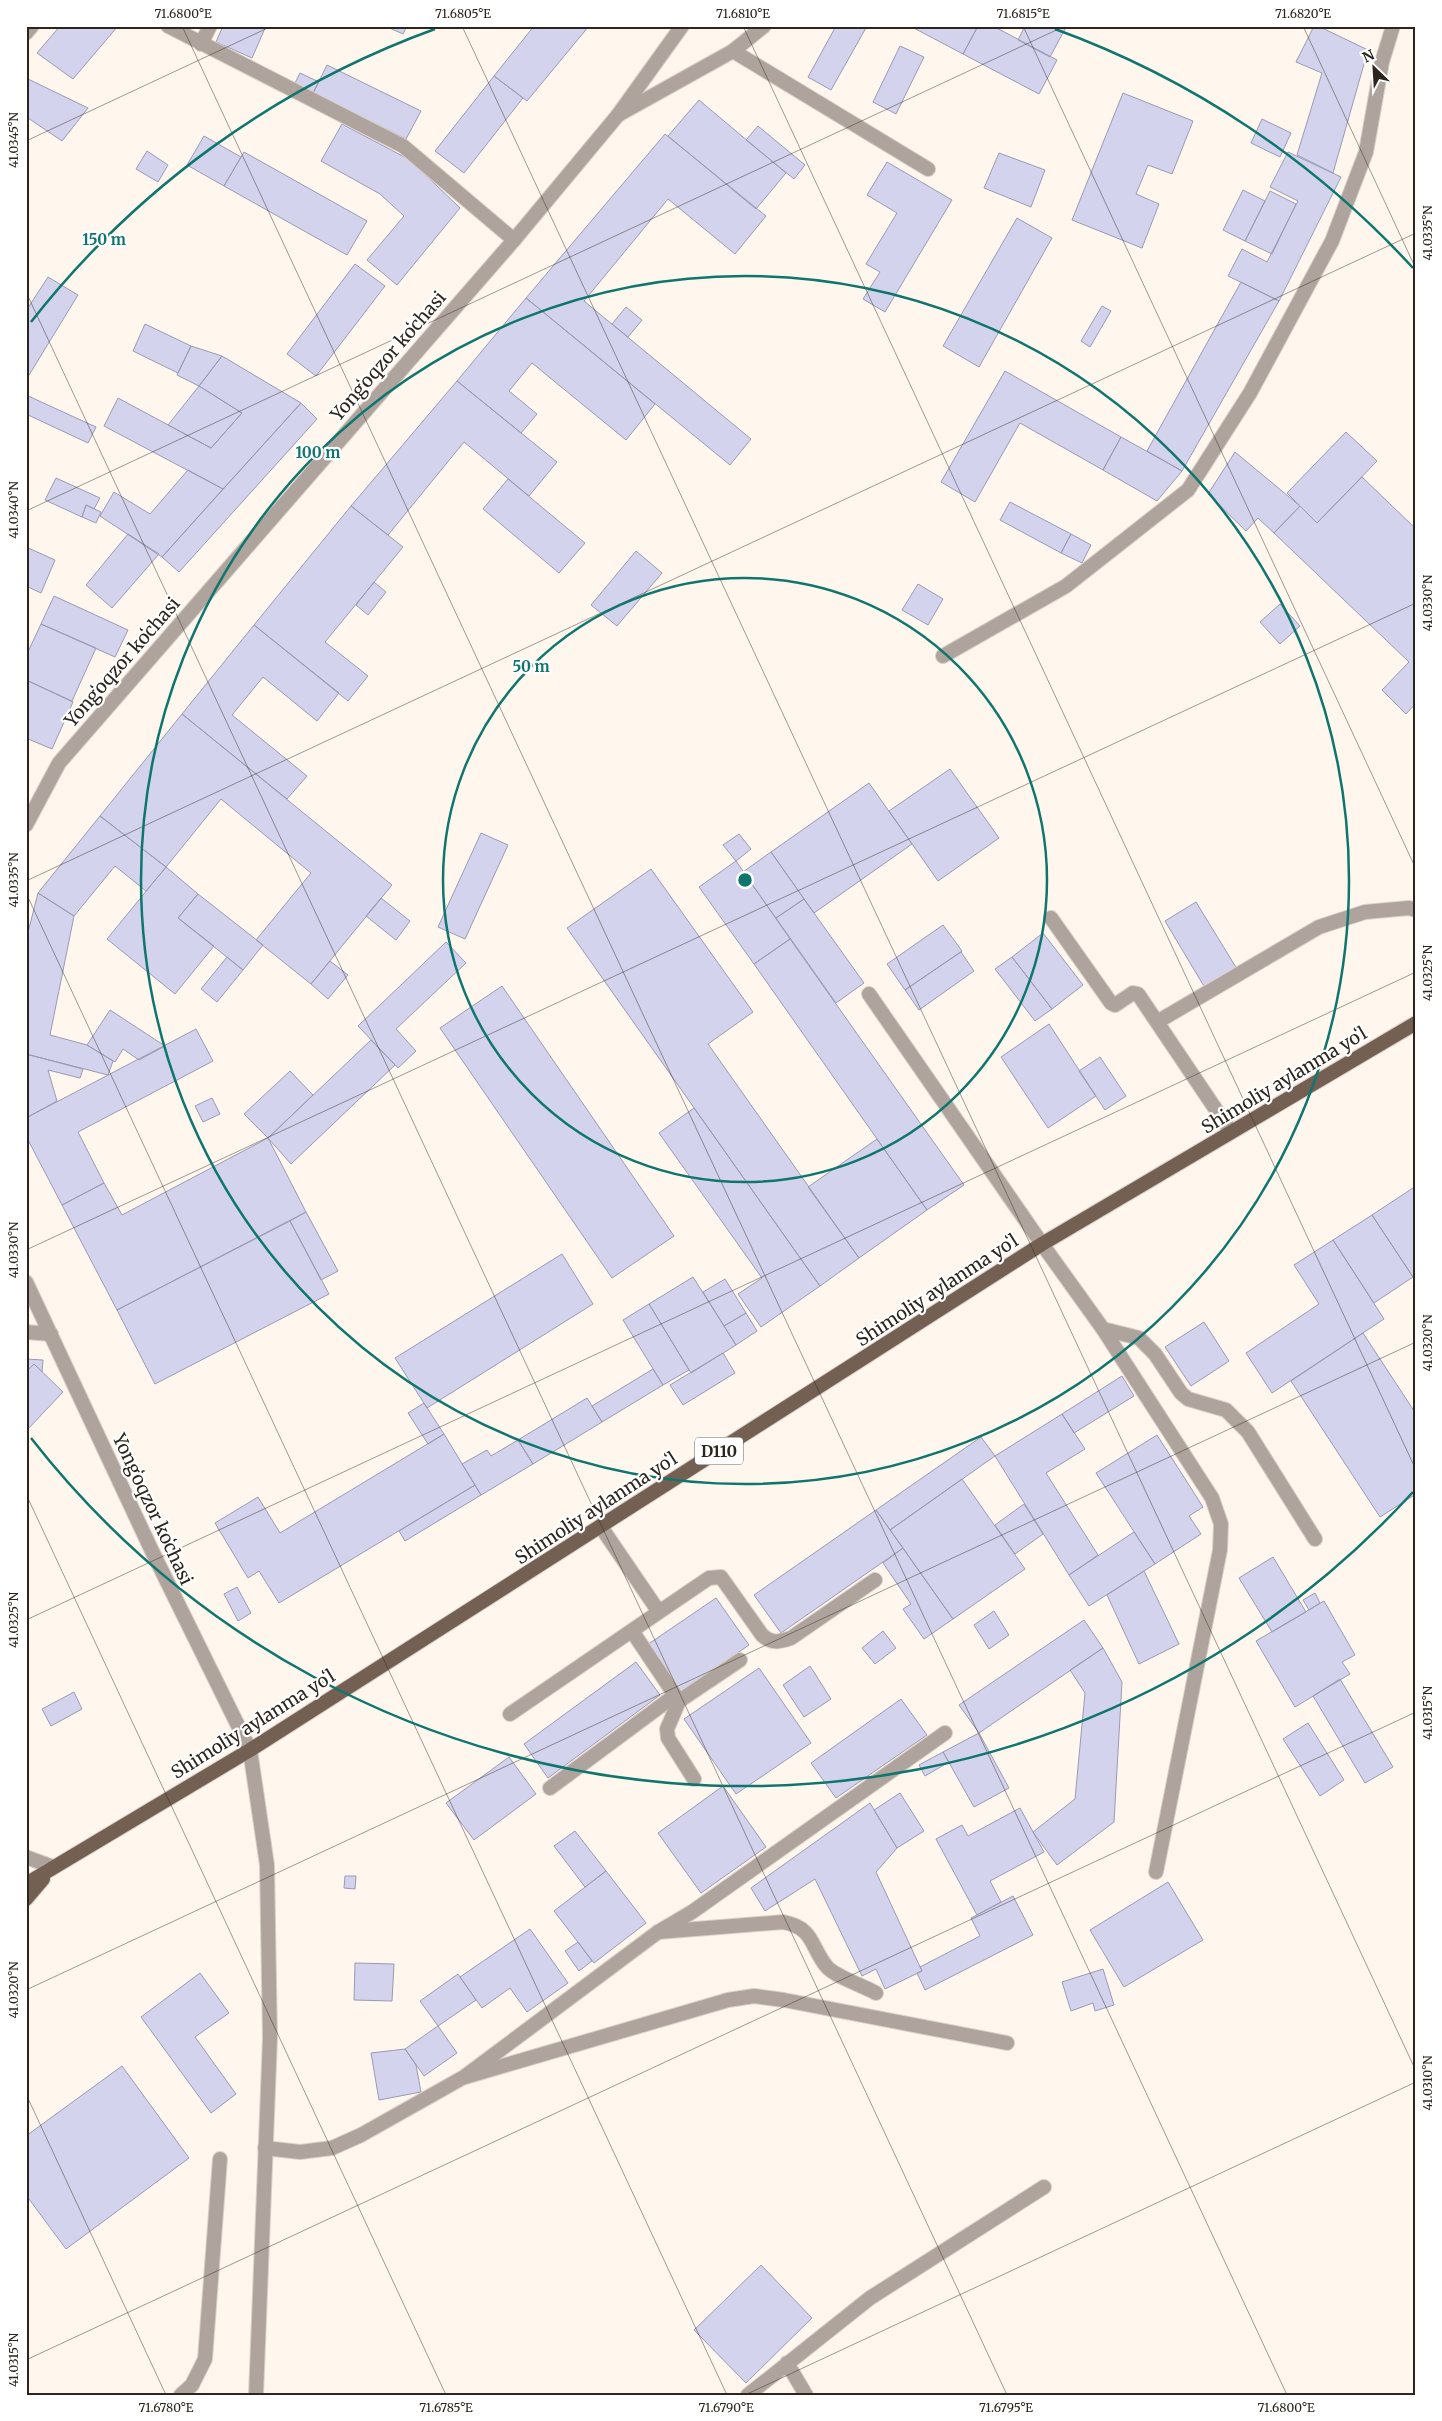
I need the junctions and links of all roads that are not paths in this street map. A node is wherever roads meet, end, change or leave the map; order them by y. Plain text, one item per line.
1 (32, 26) edge
2 (168, 26) edge
3 (210, 26) edge
4 (682, 26) edge
5 (764, 26) edge
6 (1393, 26) edge
7 (26, 33) edge
8 (201, 44) junction
9 (733, 51) junction
10 (618, 115) junction
11 (928, 169) dead end
12 (514, 240) junction
13 (943, 656) dead end
14 (26, 824) edge
15 (1416, 910) edge
16 (1051, 918) dead end
17 (870, 994) dead end
18 (1158, 1022) junction
19 (1416, 1023) edge
20 (1231, 1132) junction
21 (1042, 1244) junction
22 (26, 1282) edge
23 (1104, 1329) junction
24 (26, 1332) edge
25 (51, 1334) junction
26 (601, 1527) junction
27 (1315, 1539) dead end
28 (875, 1580) dead end
29 (659, 1612) junction
30 (632, 1631) junction
31 (740, 1660) dead end
32 (676, 1698) junction
33 (510, 1714) dead end
34 (945, 1733) dead end
35 (250, 1750) junction
36 (694, 1779) dead end
37 (550, 1788) dead end
38 (26, 1857) edge
39 (53, 1867) junction
40 (1156, 1872) dead end
41 (26, 1877) edge
42 (26, 1884) edge
43 (26, 1899) edge
44 (658, 1932) junction
45 (876, 1993) dead end
46 (1007, 2043) dead end
47 (464, 2078) junction
48 (265, 2148) junction
49 (220, 2159) dead end
50 (1044, 2187) dead end
51 (787, 2364) junction
52 (180, 2395) edge
53 (256, 2395) edge
54 (748, 2395) edge
55 (806, 2395) edge

1 - 7 street
2 - 8 street
3 - 8 street
4 - 10 street, Yongʻoqzor koʻchasi
5 - 9 street
6 - 13 street
8 - 12 street
9 - 10 street
9 - 11 street
10 - 12 street, Yongʻoqzor koʻchasi
12 - 14 street, Yongʻoqzor koʻchasi
15 - 18 street
16 - 18 street
17 - 21 street
18 - 20 street
19 - 20 main road, Shimoliy aylanma yoʻl / D110
20 - 21 main road, Shimoliy aylanma yoʻl / D110
21 - 23 street
21 - 26 main road, Shimoliy aylanma yoʻl / D110
22 - 25 street, Yongʻoqzor koʻchasi
23 - 27 street
23 - 40 street
24 - 25 street
25 - 35 street, Yongʻoqzor koʻchasi
26 - 29 street
26 - 35 main road, Shimoliy aylanma yoʻl / D110
28 - 29 street
29 - 30 street
30 - 32 street
30 - 33 street
31 - 32 street
32 - 36 street
32 - 37 street
34 - 44 street
35 - 39 main road, Shimoliy aylanma yoʻl / D110
35 - 48 street, Yongʻoqzor koʻchasi
38 - 39 street
39 - 41 main road
39 - 42 main road, Shimoliy aylanma yoʻl / D110
39 - 43 main road
44 - 45 street
44 - 47 street
46 - 47 street
47 - 48 street
48 - 53 street, Yongʻoqzor koʻchasi
49 - 52 street
50 - 51 street
51 - 54 street
51 - 55 street

